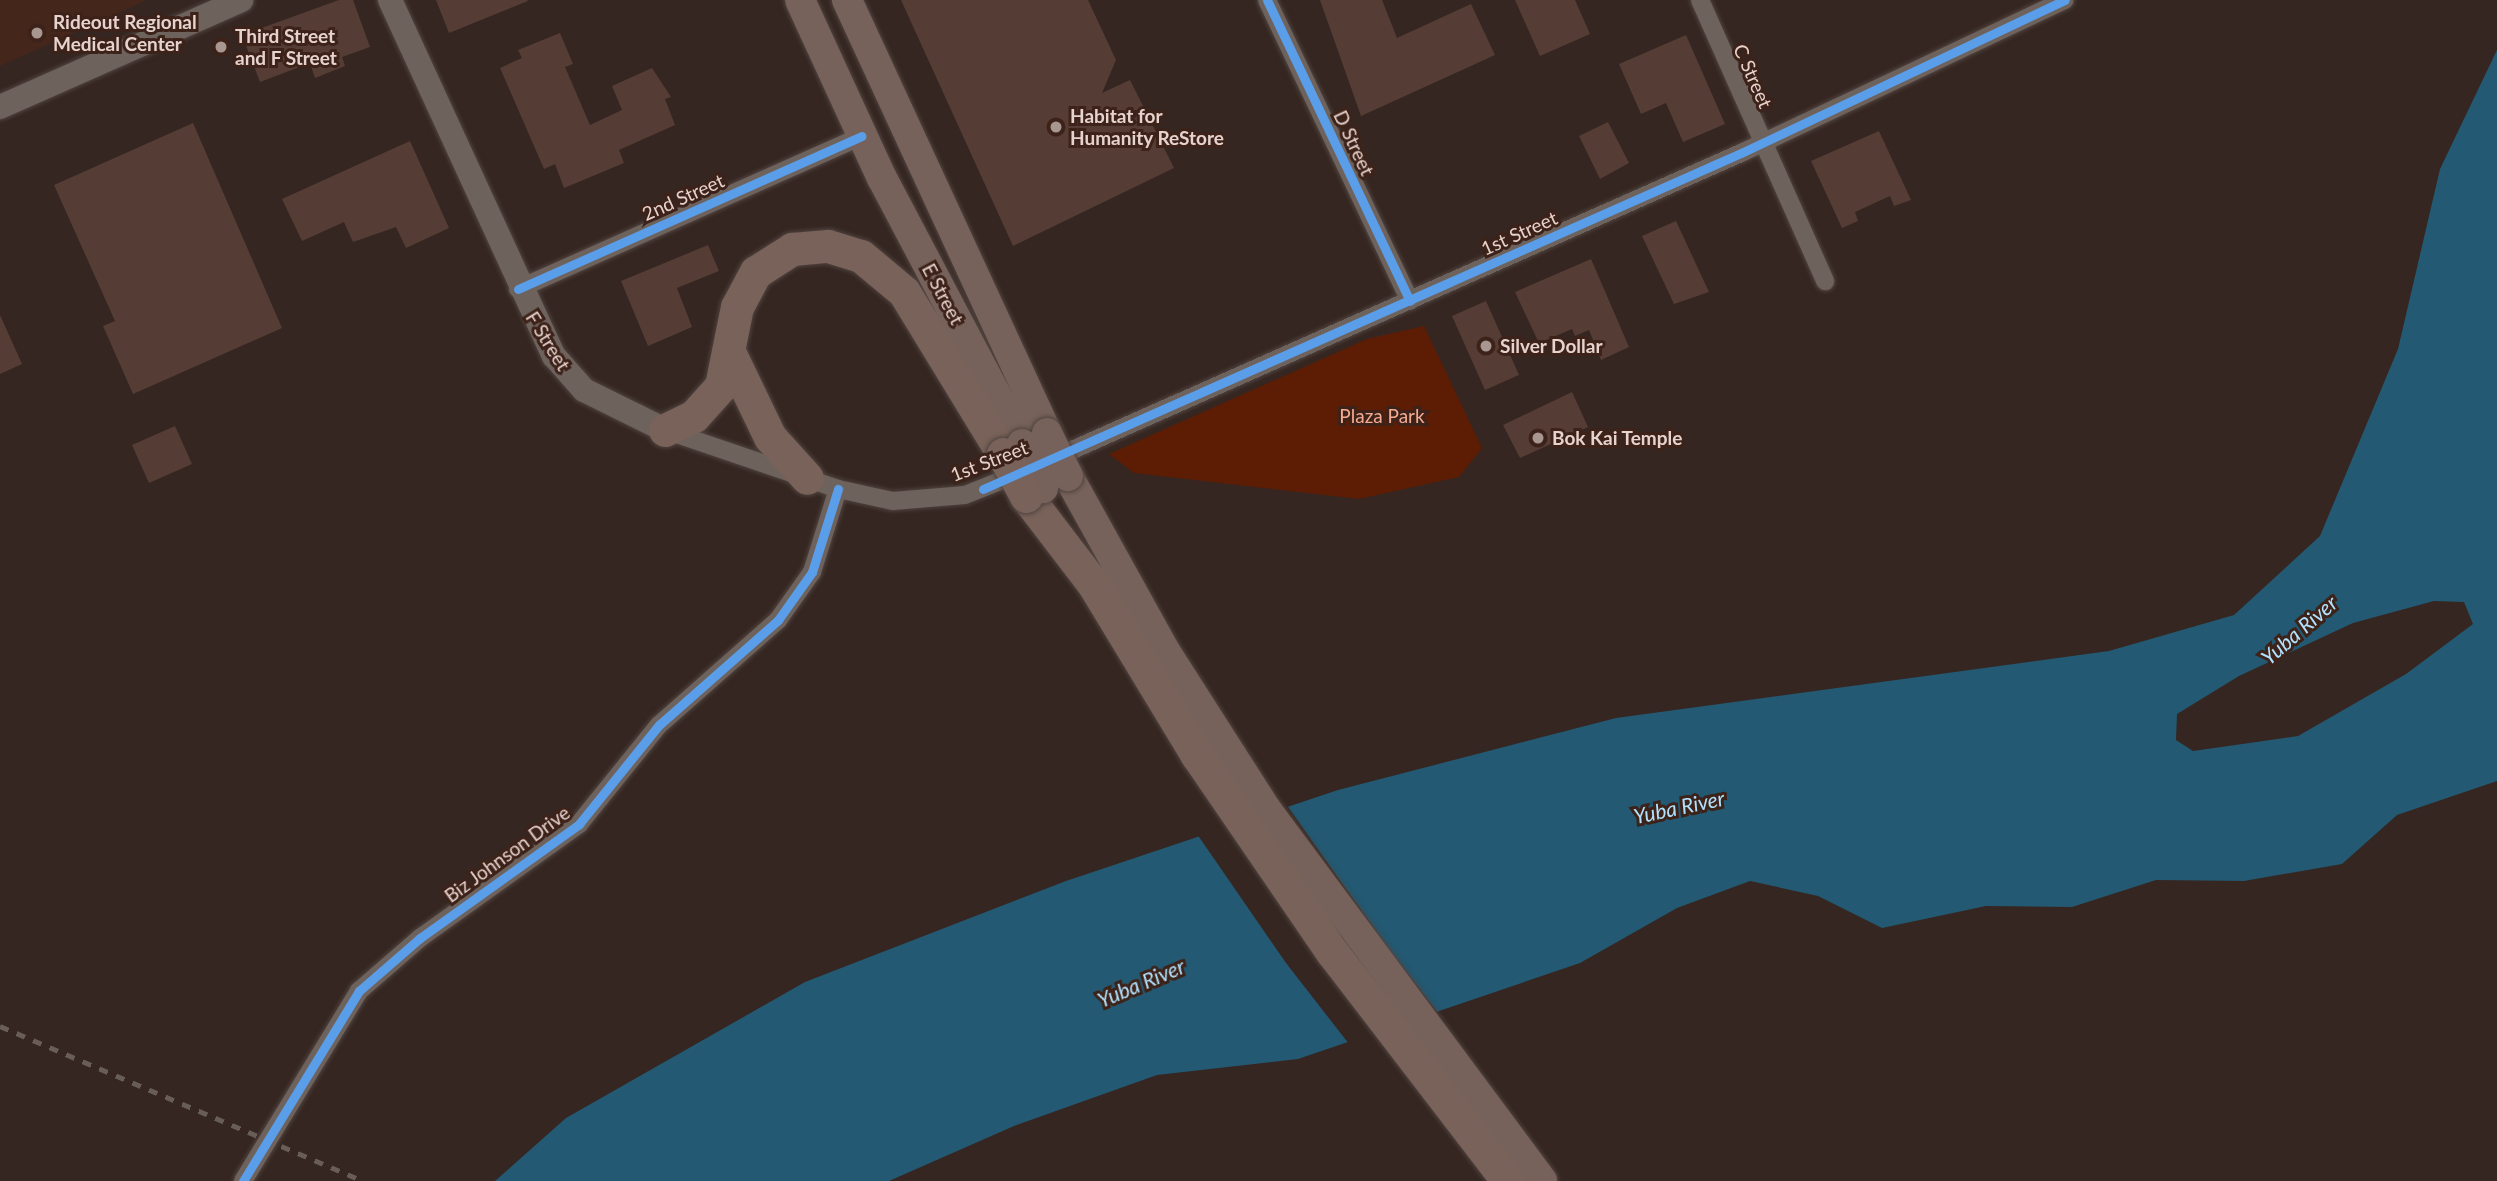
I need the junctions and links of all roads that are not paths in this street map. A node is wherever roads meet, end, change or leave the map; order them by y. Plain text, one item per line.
1 (241, 0) edge
2 (390, 0) edge
3 (800, 0) edge
4 (847, 0) edge
5 (1267, 0) edge
6 (1700, 0) edge
7 (2066, 0) edge
8 (0, 107) edge
9 (862, 136) junction
10 (1763, 143) junction
11 (1825, 281) dead end
12 (518, 289) junction
13 (1410, 301) junction
14 (730, 354) junction
15 (665, 430) junction
16 (1024, 444) junction
17 (807, 478) junction
18 (1046, 487) junction
19 (838, 489) junction
20 (1108, 582) junction
21 (243, 1181) edge
22 (1508, 1181) edge
23 (1542, 1181) edge

1 - 8 main road
2 - 12 main road, F Street
3 - 9 highway, E Street
4 - 16 highway, E Street
5 - 13 street, D Street
6 - 10 street, C Street
7 - 10 street, 1st Street
9 - 12 street, 2nd Street
9 - 16 highway, E Street
10 - 11 street, C Street
10 - 13 street, 1st Street
12 - 15 main road, F Street
13 - 19 street, 1st Street
14 - 15 highway
14 - 16 highway
14 - 17 highway
15 - 17 street, F Street
16 - 18 highway, bridge
16 - 18 highway, E Street, bridge
17 - 19 street, F Street
18 - 20 highway
18 - 20 highway, E Street
19 - 21 street, Biz Johnson Drive
20 - 22 highway
20 - 23 highway, E Street

